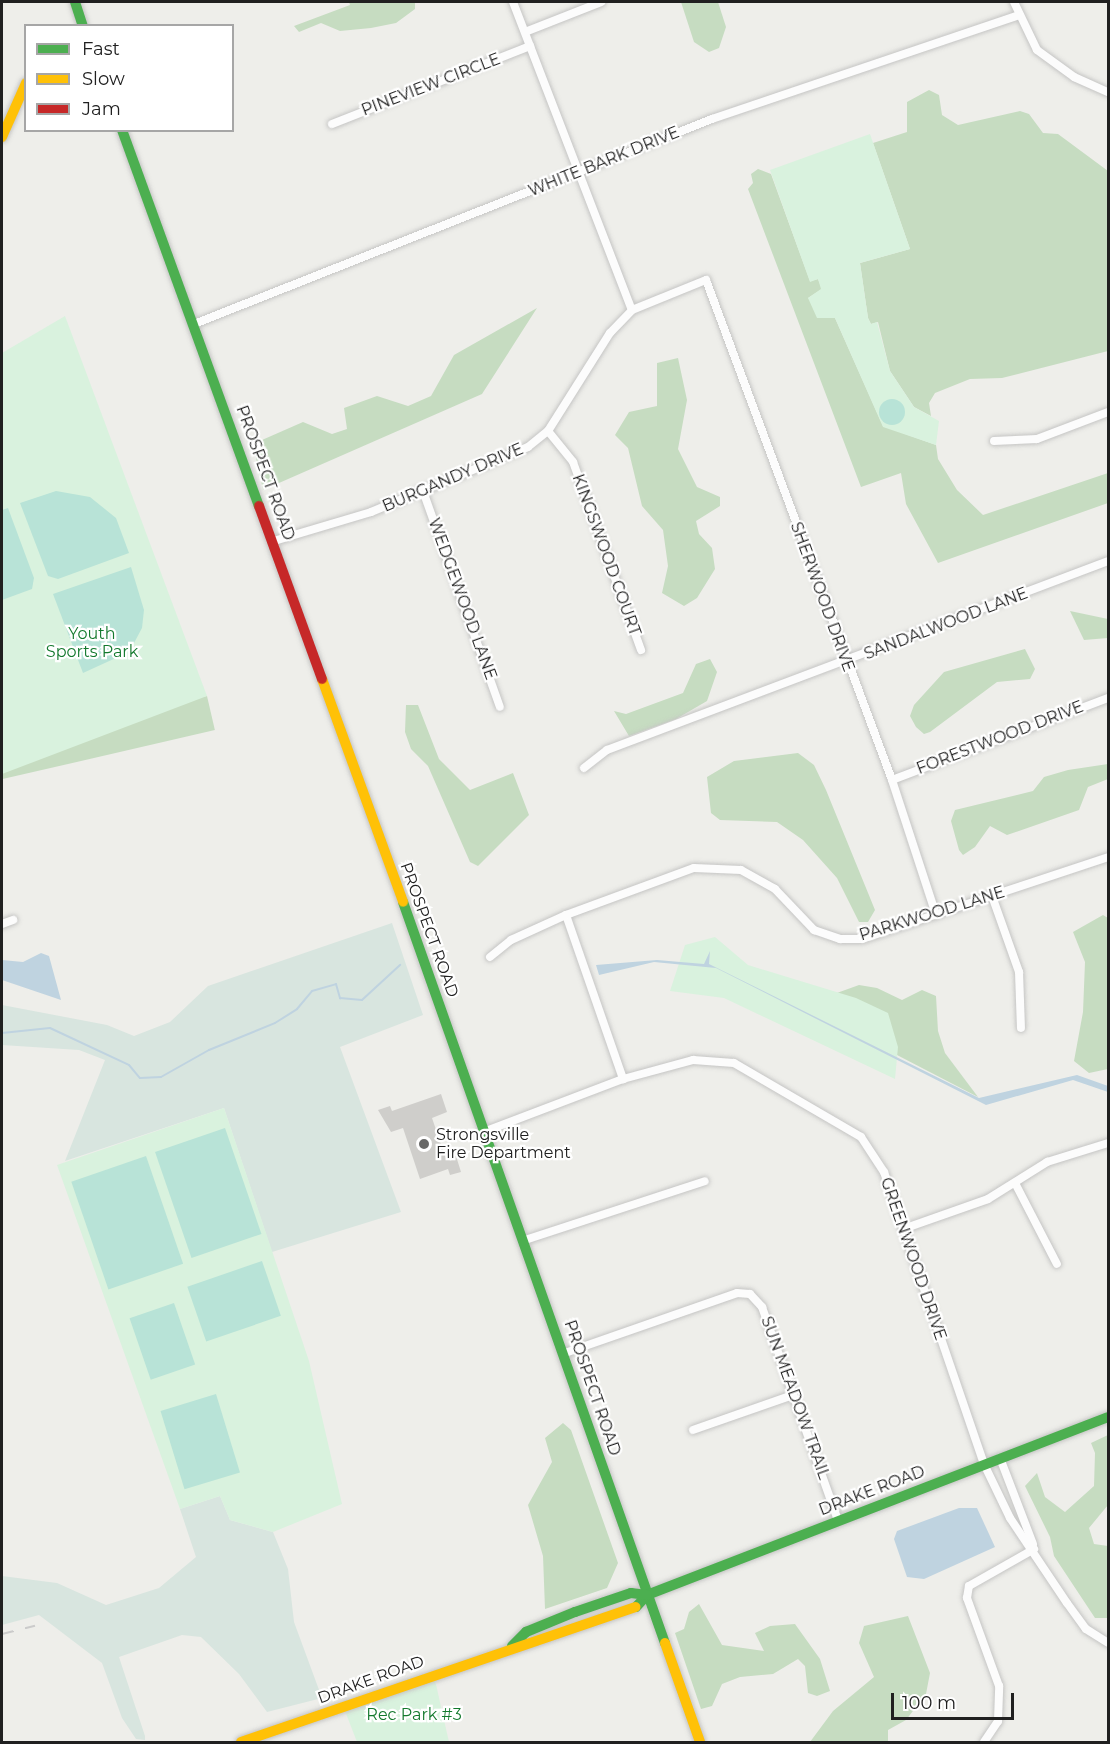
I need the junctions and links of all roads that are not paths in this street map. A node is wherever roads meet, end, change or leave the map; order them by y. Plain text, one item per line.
1 (75, 2) edge
2 (513, 2) edge
3 (602, 2) edge
4 (1014, 2) edge
5 (1019, 15) junction
6 (83, 23) edge
7 (525, 32) junction
8 (530, 46) junction
9 (24, 87) edge
10 (1108, 92) edge
11 (332, 124) dead end
12 (123, 132) edge
13 (2, 136) edge
14 (579, 171) junction
15 (706, 280) joint
16 (632, 310) junction
17 (194, 324) junction
18 (1108, 412) edge
19 (548, 431) junction
20 (994, 441) dead end
21 (423, 491) junction
22 (274, 541) junction
23 (1108, 561) edge
24 (641, 650) dead end
25 (846, 663) junction
26 (1108, 698) edge
27 (500, 707) dead end
28 (584, 768) dead end
29 (892, 780) junction
30 (1108, 857) edge
31 (992, 896) junction
32 (567, 915) junction
33 (936, 915) junction
34 (13, 920) dead end
35 (2, 924) edge
36 (490, 957) dead end
37 (1021, 1028) dead end
38 (623, 1079) junction
39 (486, 1131) junction
40 (1108, 1143) edge
41 (705, 1181) dead end
42 (1015, 1183) junction
43 (903, 1229) junction
44 (525, 1240) junction
45 (1058, 1264) dead end
46 (565, 1353) junction
47 (793, 1395) junction
48 (1108, 1417) edge
49 (693, 1430) dead end
50 (1000, 1458) junction
51 (984, 1464) junction
52 (838, 1520) junction
53 (1034, 1549) junction
54 (647, 1595) junction
55 (1108, 1643) edge
56 (512, 1646) junction
57 (241, 1743) edge
58 (700, 1743) edge
59 (984, 1743) edge

1 - 6 street
2 - 7 street
3 - 7 street
4 - 5 street
5 - 10 street
5 - 14 street, WHITE BARK DRIVE
7 - 8 street
8 - 11 street, PINEVIEW CIRCLE
8 - 14 street
9 - 13 street
12 - 17 street, PROSPECT ROAD
14 - 16 street
14 - 17 street, WHITE BARK DRIVE
15 - 16 street, BURGANDY DRIVE
15 - 25 street, SHERWOOD DRIVE
16 - 19 street, BURGANDY DRIVE
17 - 22 street, PROSPECT ROAD
18 - 20 street
19 - 21 street, BURGANDY DRIVE
19 - 24 street, KINGSWOOD COURT
21 - 22 street, BURGANDY DRIVE
21 - 27 street, WEDGEWOOD LANE
22 - 39 street, PROSPECT ROAD
23 - 25 street, SANDALWOOD LANE
25 - 28 street, SANDALWOOD LANE
25 - 29 street, SHERWOOD DRIVE
26 - 29 street, FORESTWOOD DRIVE
29 - 33 street, SHERWOOD DRIVE
30 - 31 street, PARKWOOD LANE
31 - 33 street, PARKWOOD LANE
31 - 37 street
32 - 33 street, PARKWOOD LANE
32 - 36 street, PARKWOOD LANE
32 - 38 street
34 - 35 street
38 - 39 street, GREENWOOD DRIVE
38 - 43 street, GREENWOOD DRIVE
39 - 44 street, PROSPECT ROAD
40 - 42 street
41 - 44 street
42 - 43 street
42 - 45 street
43 - 51 street, GREENWOOD DRIVE
44 - 46 street, PROSPECT ROAD
46 - 47 street, SUN MEADOW TRAIL
46 - 54 street, PROSPECT ROAD
47 - 49 street
47 - 52 street, SUN MEADOW TRAIL
48 - 50 street, DRAKE ROAD
50 - 51 street, DRAKE ROAD
50 - 53 street
51 - 52 street, DRAKE ROAD
51 - 53 street, GREENWOOD DRIVE
52 - 54 street, DRAKE ROAD
53 - 55 street
53 - 59 street
54 - 56 street, DRAKE ROAD
54 - 56 street, DRAKE ROAD
54 - 58 street, PROSPECT ROAD
56 - 57 street, DRAKE ROAD

